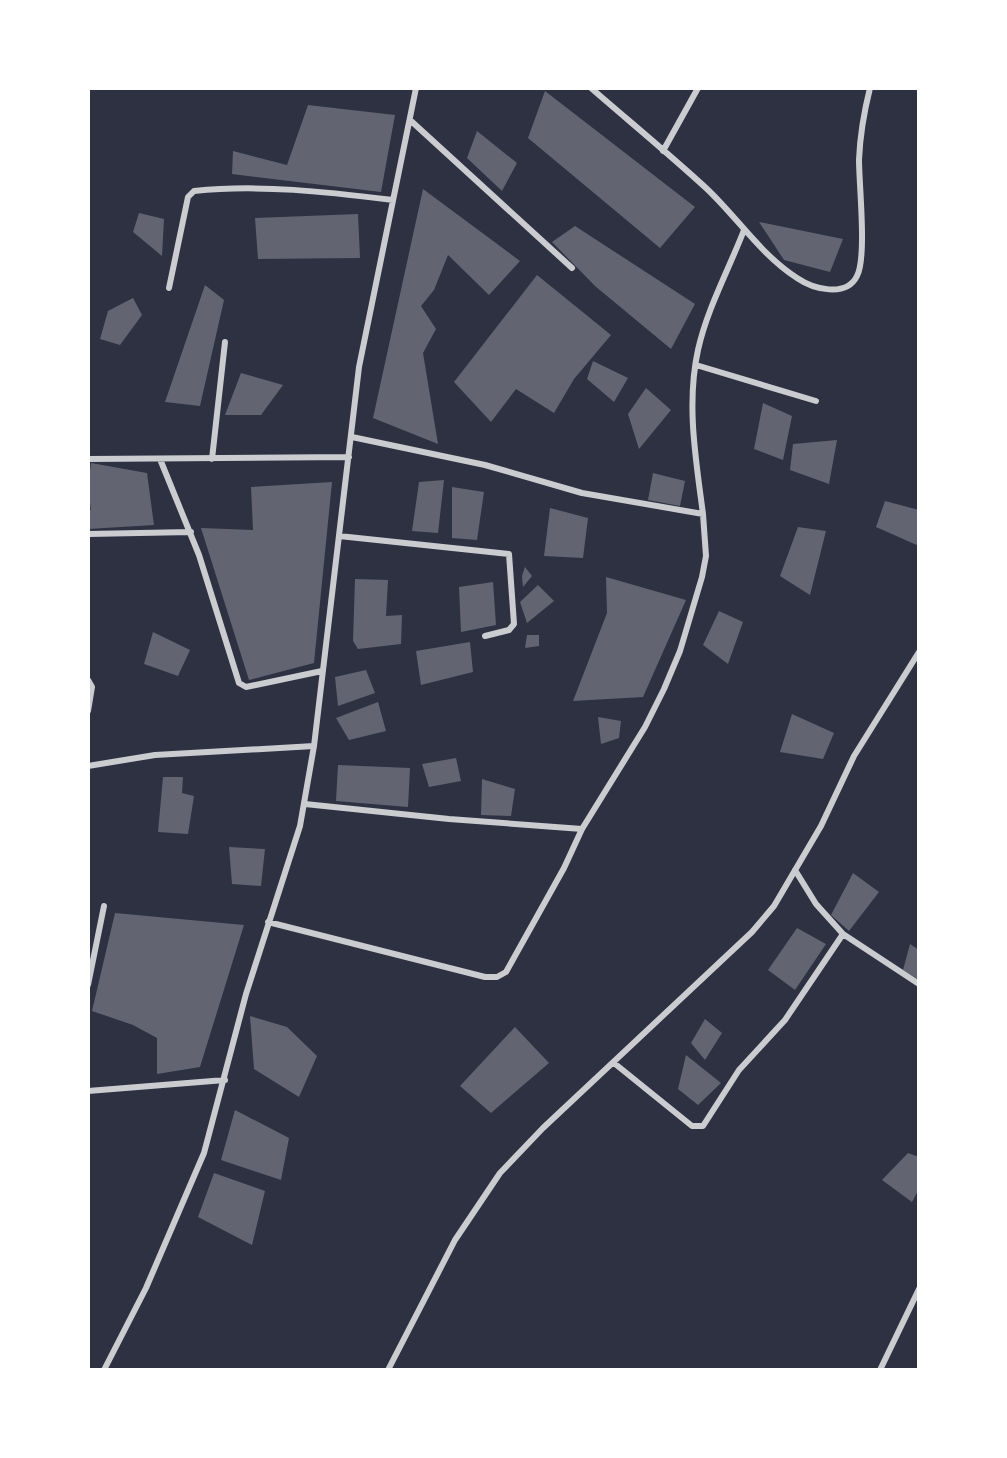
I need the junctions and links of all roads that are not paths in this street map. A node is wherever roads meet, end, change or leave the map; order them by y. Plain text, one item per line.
1 (416, 88) edge
2 (591, 88) edge
3 (698, 88) edge
4 (870, 88) edge
5 (410, 120) junction
6 (663, 151) junction
7 (393, 200) junction
8 (744, 230) junction
9 (572, 268) dead end
10 (169, 288) dead end
11 (225, 342) dead end
12 (696, 365) junction
13 (816, 401) dead end
14 (352, 437) junction
15 (349, 457) junction
16 (88, 459) edge
17 (160, 459) junction
18 (212, 459) junction
19 (703, 514) junction
20 (191, 532) junction
21 (88, 534) edge
22 (339, 536) junction
23 (485, 636) dead end
24 (919, 652) edge
25 (322, 671) junction
26 (88, 680) edge
27 (88, 711) edge
28 (314, 746) junction
29 (88, 766) edge
30 (305, 804) junction
31 (582, 829) junction
32 (795, 870) junction
33 (104, 906) dead end
34 (268, 922) junction
35 (843, 934) junction
36 (919, 984) edge
37 (88, 985) edge
38 (614, 1063) junction
39 (225, 1080) junction
40 (88, 1091) edge
41 (919, 1289) edge
42 (104, 1370) edge
43 (388, 1370) edge
44 (880, 1370) edge

1 - 5 street
2 - 6 street
3 - 6 street
4 - 8 street
5 - 7 street
5 - 9 street
6 - 8 street
7 - 10 street
7 - 14 street
8 - 12 street
11 - 18 street
12 - 13 street
12 - 19 street
14 - 15 street
14 - 19 street
15 - 18 street
15 - 22 street
16 - 17 street
17 - 18 street
17 - 20 street
19 - 31 street
20 - 21 street
20 - 25 street
22 - 23 street
22 - 25 street
24 - 32 street
25 - 28 street
26 - 27 street
28 - 29 street
28 - 30 street
30 - 31 street
30 - 34 street
31 - 34 street
32 - 35 street
32 - 38 street
33 - 37 street
34 - 39 street
35 - 36 street
35 - 38 street
38 - 43 street
39 - 40 street
39 - 42 street
41 - 44 street

